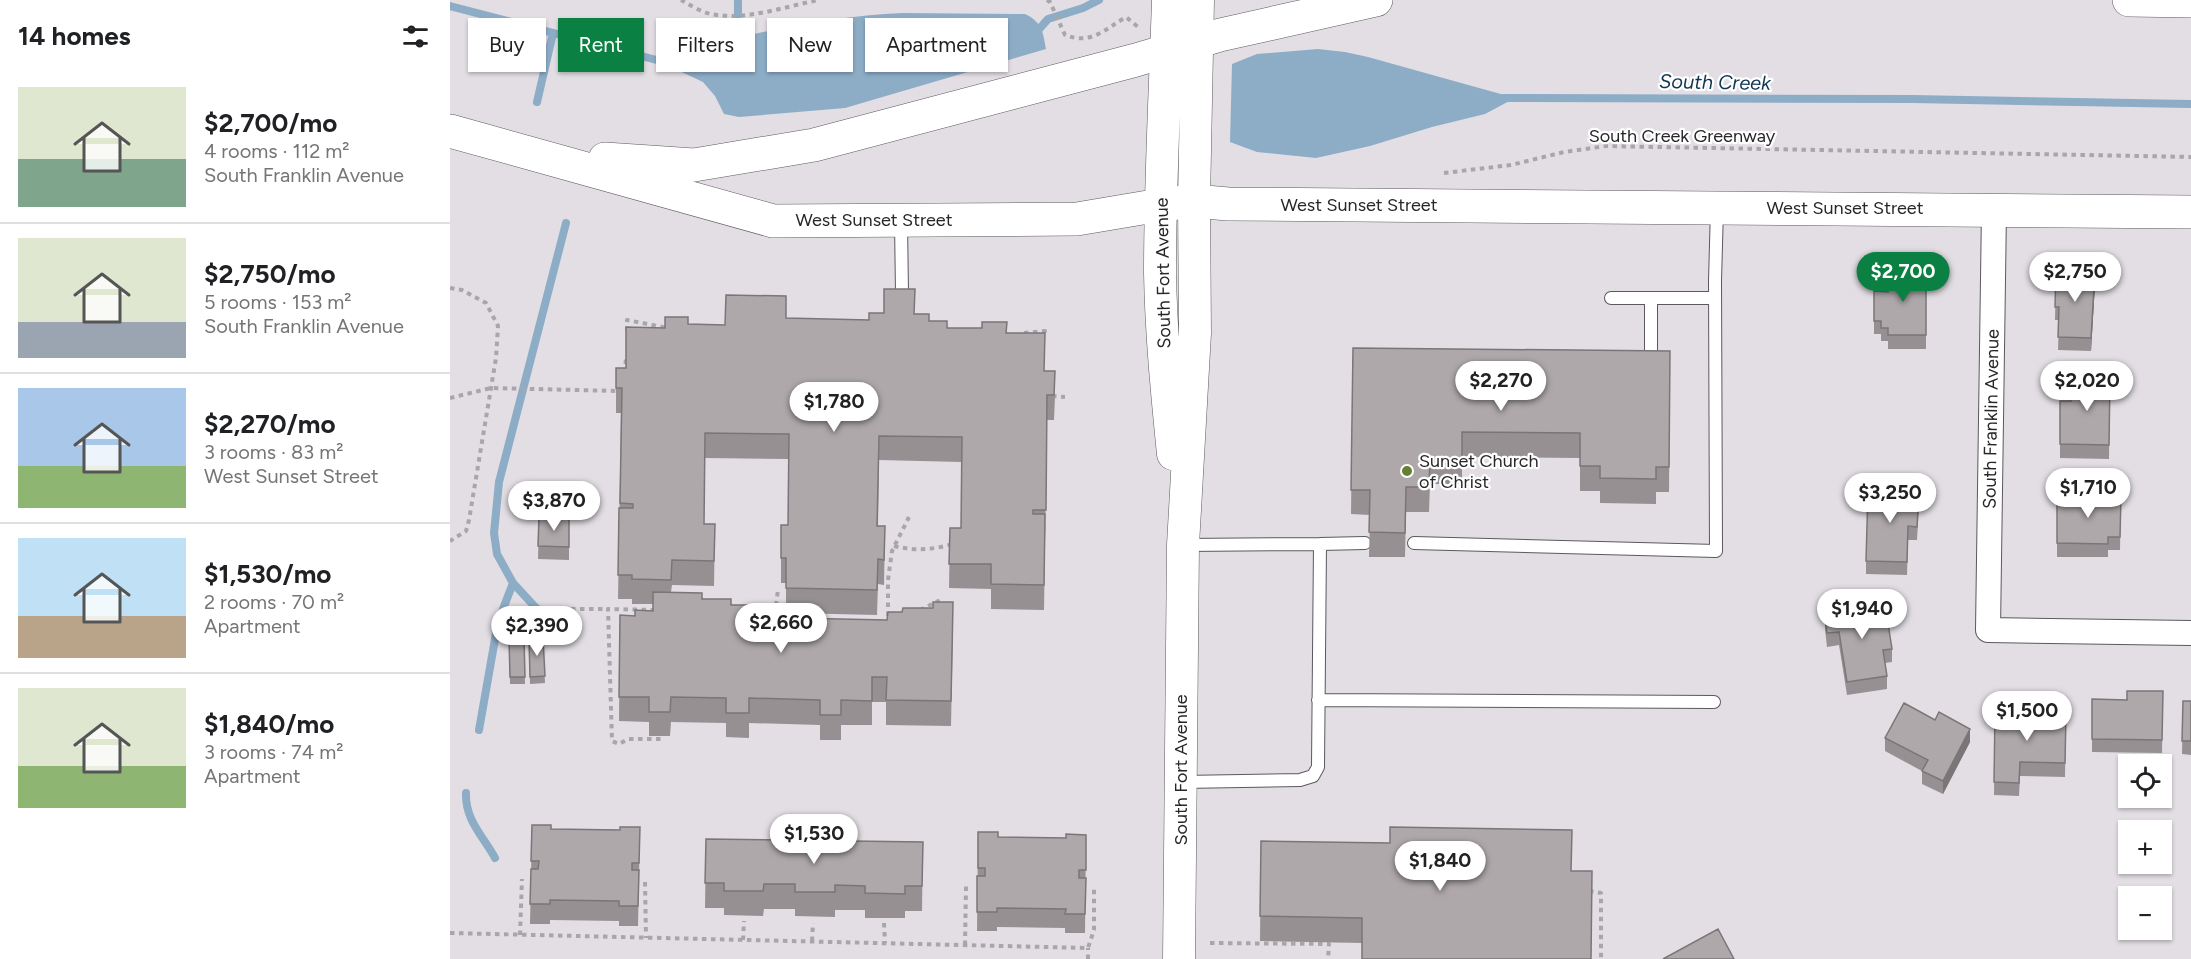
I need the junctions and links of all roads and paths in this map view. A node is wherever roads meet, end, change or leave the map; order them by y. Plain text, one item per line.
1 (681, 0) edge
2 (818, 0) edge
3 (1198, 0) edge
4 (1376, 0) edge
5 (2129, 0) edge
6 (1048, 1) edge
7 (2191, 1) edge
8 (1168, 10) edge
9 (1197, 41) junction
10 (1166, 51) junction
11 (450, 131) edge
12 (537, 155) junction
13 (2191, 158) edge
14 (1438, 174) dead end
15 (1194, 201) junction
16 (1160, 205) junction
17 (1717, 207) junction
18 (1994, 209) junction
19 (2191, 212) edge
20 (901, 220) junction
21 (450, 288) edge
22 (902, 294) edge
23 (1611, 298) dead end
24 (1651, 298) junction
25 (1715, 298) junction
26 (676, 329) edge
27 (1013, 334) edge
28 (1045, 341) edge
29 (627, 343) edge
30 (627, 352) edge
31 (1651, 367) edge
32 (624, 381) edge
33 (491, 388) junction
34 (623, 391) edge
35 (1044, 396) edge
36 (1065, 397) dead end
37 (450, 398) edge
38 (909, 517) dead end
39 (450, 541) edge
40 (1365, 543) dead end
41 (1414, 543) dead end
42 (952, 544) edge
43 (1320, 544) junction
44 (1183, 545) junction
45 (894, 546) junction
46 (778, 590) dead end
47 (776, 605) junction
48 (571, 609) dead end
49 (608, 609) junction
50 (663, 611) edge
51 (779, 611) edge
52 (916, 611) edge
53 (940, 611) edge
54 (749, 612) edge
55 (888, 621) edge
56 (2191, 633) edge
57 (1318, 700) junction
58 (1714, 702) dead end
59 (665, 739) edge
60 (1181, 782) junction
61 (522, 879) dead end
62 (645, 882) dead end
63 (966, 886) dead end
64 (1094, 889) dead end
65 (1587, 890) edge
66 (744, 921) dead end
67 (813, 923) dead end
68 (884, 923) dead end
69 (450, 933) edge
70 (520, 935) junction
71 (646, 938) junction
72 (743, 940) junction
73 (812, 941) junction
74 (885, 943) junction
75 (1210, 943) dead end
76 (965, 945) junction
77 (1088, 948) junction
78 (1088, 959) edge
79 (1179, 959) edge
80 (1328, 959) edge
81 (1601, 959) edge

1 - 2 path
3 - 9 street, South Fort Avenue
4 - 9 main road, West Sunset Street
5 - 7 main road
6 - 8 path
8 - 10 street, South Fort Avenue
9 - 10 main road, West Sunset Street
9 - 15 street, South Fort Avenue
10 - 12 main road, West Sunset Street
10 - 16 street, South Fort Avenue
11 - 12 main road, West Sunset Street
12 - 20 main road, West Sunset Street
13 - 14 path, South Creek Greenway
15 - 16 main road, West Sunset Street
15 - 17 main road, West Sunset Street
15 - 44 street, South Fort Avenue
16 - 20 main road, West Sunset Street
16 - 44 street, South Fort Avenue
17 - 18 main road, West Sunset Street
17 - 25 lane
18 - 19 main road, West Sunset Street
18 - 56 street, South Franklin Avenue
20 - 22 lane
21 - 33 path
23 - 24 lane
24 - 25 lane
24 - 31 lane
25 - 41 lane
26 - 29 path
27 - 28 path
30 - 32 path
33 - 34 path
33 - 37 path
33 - 39 path
35 - 36 path
38 - 45 path
40 - 43 lane
42 - 45 path
43 - 44 lane
43 - 57 lane
44 - 60 street, South Fort Avenue
45 - 55 path
46 - 47 path
47 - 51 path
47 - 54 path
48 - 49 path
49 - 50 path
49 - 59 path
52 - 53 path
57 - 58 lane
57 - 60 lane
60 - 79 street, South Fort Avenue
61 - 70 path
62 - 71 path
63 - 76 path
64 - 77 path
65 - 81 path
66 - 72 path
67 - 73 path
68 - 74 path
69 - 70 path
70 - 71 path
71 - 72 path
72 - 73 path
73 - 74 path
74 - 76 path
75 - 80 path
76 - 77 path
77 - 78 path

